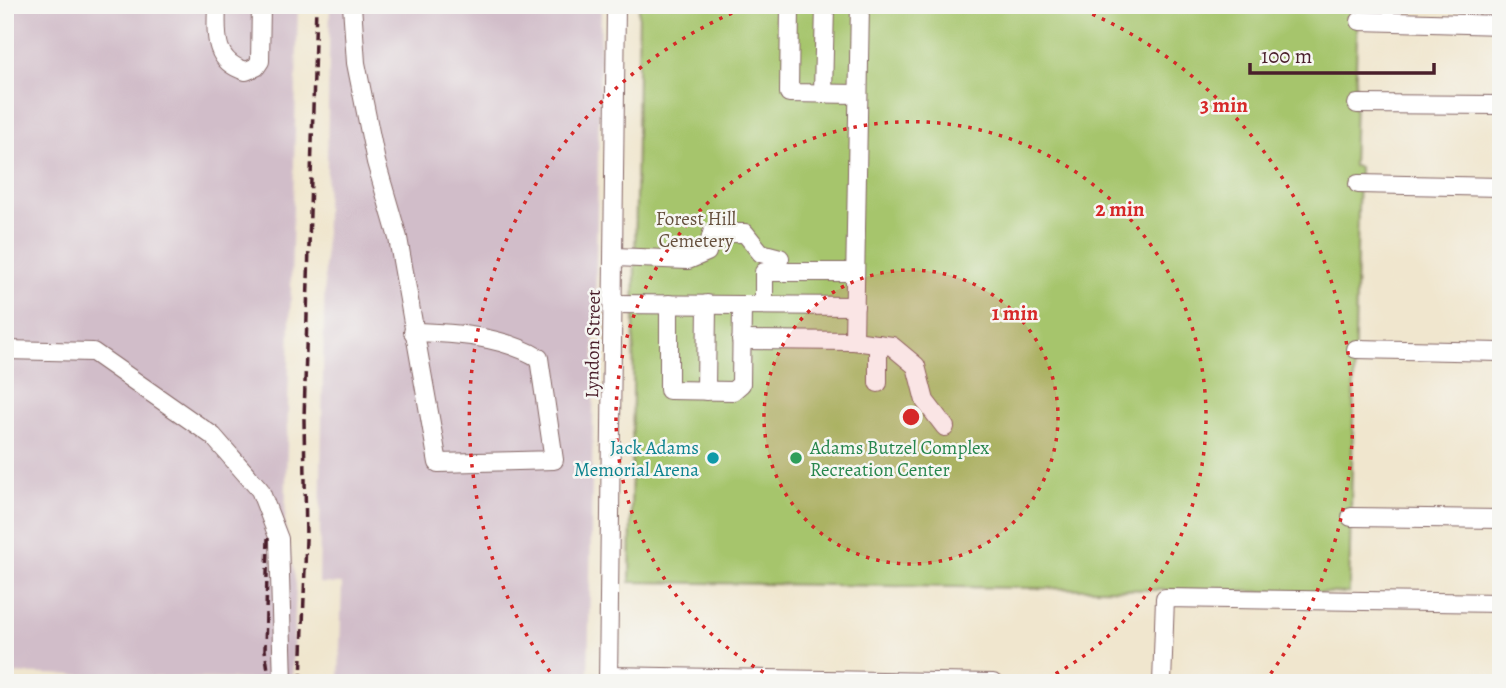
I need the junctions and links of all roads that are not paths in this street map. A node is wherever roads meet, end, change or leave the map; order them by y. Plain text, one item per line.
1 (217, 5) edge
2 (261, 5) edge
3 (352, 5) edge
4 (616, 5) edge
5 (790, 5) edge
6 (825, 5) edge
7 (860, 5) edge
8 (1360, 21) dead end
9 (1501, 24) edge
10 (823, 94) junction
11 (858, 94) junction
12 (1357, 104) dead end
13 (1501, 106) edge
14 (1358, 184) dead end
15 (1501, 187) edge
16 (615, 257) junction
17 (780, 258) dead end
18 (855, 272) junction
19 (614, 304) junction
20 (669, 304) junction
21 (707, 304) junction
22 (742, 305) junction
23 (764, 305) junction
24 (855, 306) junction
25 (413, 332) junction
26 (741, 340) junction
27 (854, 341) junction
28 (878, 344) junction
29 (1356, 349) dead end
30 (5, 351) edge
31 (1501, 352) edge
32 (877, 383) dead end
33 (706, 391) junction
34 (945, 427) dead end
35 (1351, 517) dead end
36 (1501, 519) edge
37 (1501, 603) edge
38 (608, 680) edge
39 (283, 683) edge
40 (993, 683) edge
41 (1162, 683) edge

1 - 2 street
3 - 25 street
4 - 16 street, Lyndon Street
5 - 10 street
6 - 10 street
7 - 11 street
8 - 9 street
10 - 11 street
11 - 18 street
12 - 13 street
14 - 15 street
16 - 17 street
16 - 19 street, Lyndon Street
18 - 23 street
18 - 24 street
19 - 20 street
19 - 38 street, Lyndon Street
20 - 21 street
20 - 33 street
21 - 22 street
21 - 33 street
22 - 23 street
22 - 26 street
23 - 24 street
24 - 27 street
25 - 25 street
26 - 27 street
26 - 33 street
27 - 28 street
28 - 32 street
28 - 34 street
29 - 31 street
30 - 39 street
35 - 36 street
37 - 41 street
38 - 40 street

